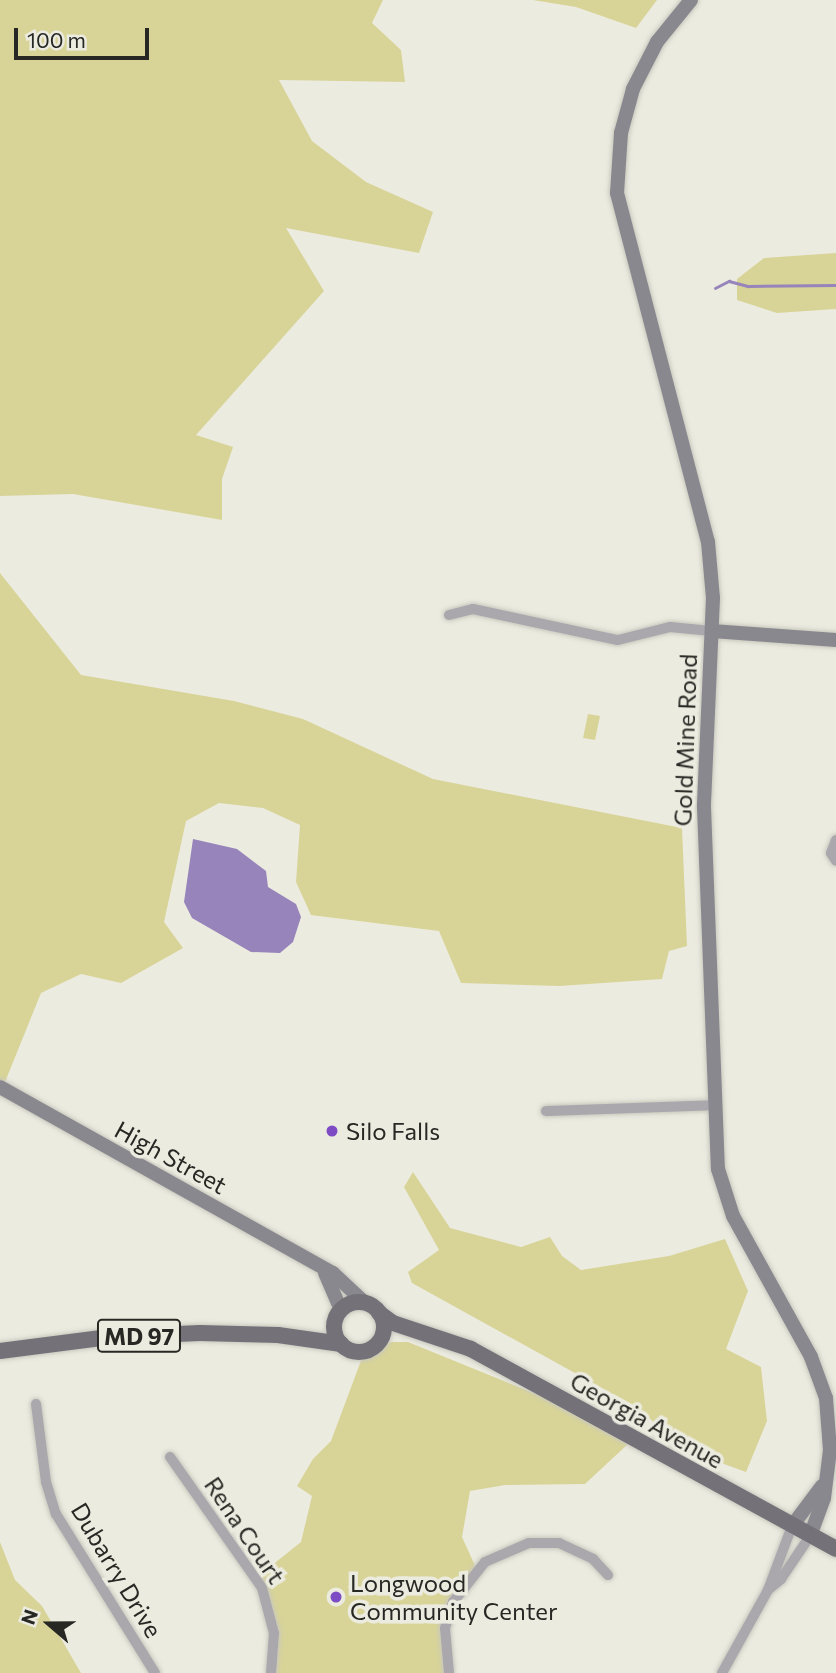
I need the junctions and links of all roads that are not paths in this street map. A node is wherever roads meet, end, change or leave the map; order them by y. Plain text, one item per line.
1 (691, 0) edge
2 (449, 615) dead end
3 (712, 631) junction
4 (836, 640) edge
5 (836, 840) edge
6 (836, 861) edge
7 (0, 1087) edge
8 (715, 1105) junction
9 (546, 1111) dead end
10 (320, 1266) junction
11 (365, 1303) junction
12 (379, 1313) junction
13 (337, 1317) junction
14 (278, 1335) junction
15 (382, 1335) junction
16 (434, 1335) junction
17 (341, 1344) junction
18 (0, 1351) edge
19 (36, 1405) dead end
20 (170, 1457) dead end
21 (822, 1486) junction
22 (792, 1526) junction
23 (810, 1536) junction
24 (836, 1549) edge
25 (608, 1575) dead end
26 (768, 1590) junction
27 (155, 1673) edge
28 (271, 1673) edge
29 (449, 1673) edge
30 (722, 1673) edge

1 - 3 street, Gold Mine Road
2 - 3 street
3 - 4 street
3 - 8 street, Gold Mine Road
5 - 6 street
7 - 10 street, High Street
8 - 9 street
8 - 21 street, Gold Mine Road
10 - 11 street, High Street
10 - 13 street, High Street
11 - 12 main road, MD 97
11 - 13 main road, MD 97
12 - 15 main road
12 - 16 main road, Georgia Avenue / MD 97
13 - 14 main road, MD 97
13 - 17 main road
14 - 17 main road, MD 97
14 - 18 main road, MD 97
15 - 16 main road, Georgia Avenue / MD 97
15 - 17 main road, MD 97
16 - 22 main road, Georgia Avenue / MD 97
19 - 27 street, Dubarry Drive
20 - 28 street, Rena Court
21 - 22 street, Gold Mine Road
21 - 23 street, Gold Mine Road
22 - 23 main road, Georgia Avenue / MD 97
22 - 26 street, Gold Mine Road
23 - 24 main road, Georgia Avenue / MD 97
23 - 26 street, Gold Mine Road
25 - 29 street
26 - 30 street, Gold Mine Road

